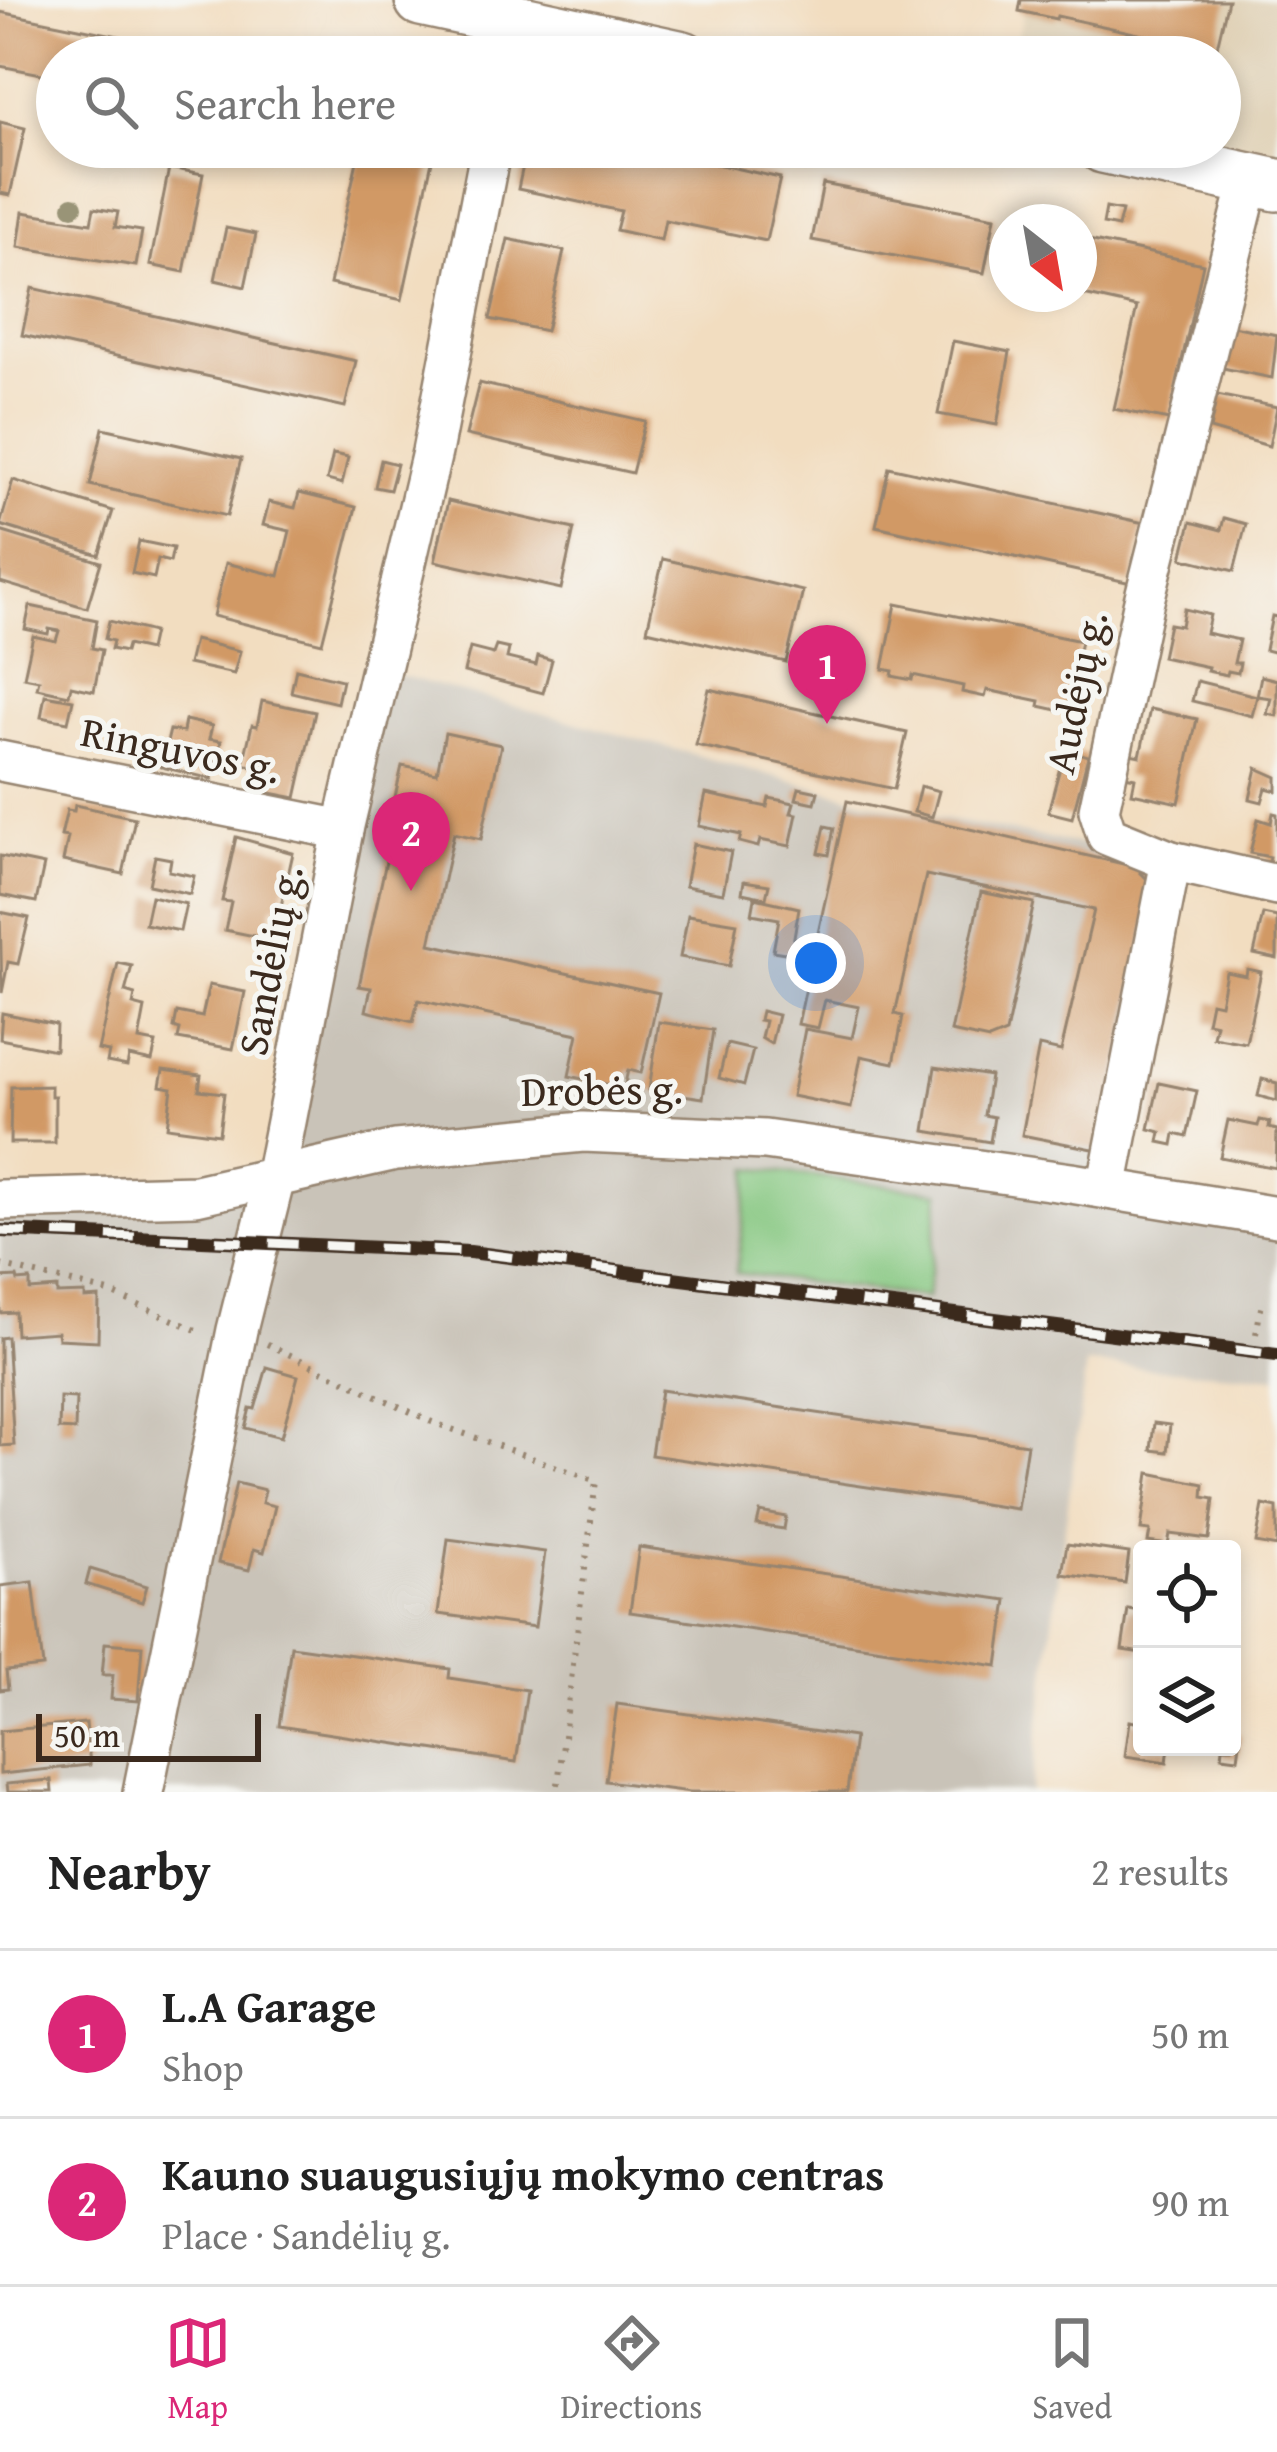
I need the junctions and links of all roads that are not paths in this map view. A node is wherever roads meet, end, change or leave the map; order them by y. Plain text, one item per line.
1 (421, 0) edge
2 (505, 36) edge
3 (487, 168) edge
4 (1199, 168) edge
5 (1264, 182) edge
6 (0, 761) edge
7 (343, 830) junction
8 (1171, 861) junction
9 (1277, 885) edge
10 (275, 1178) junction
11 (1107, 1188) junction
12 (0, 1201) edge
13 (1277, 1217) edge
14 (143, 1792) edge

1 - 2 main road
3 - 7 street, Sandėlių g.
4 - 5 main road
5 - 8 street, Audėjų g.
6 - 7 street, Ringuvos g.
7 - 10 street, Sandėlių g.
8 - 9 street
8 - 11 street
10 - 11 street, Drobės g.
10 - 12 street, Drobės g.
10 - 14 street, Sandėlių g.
11 - 13 street, Drobės g.

